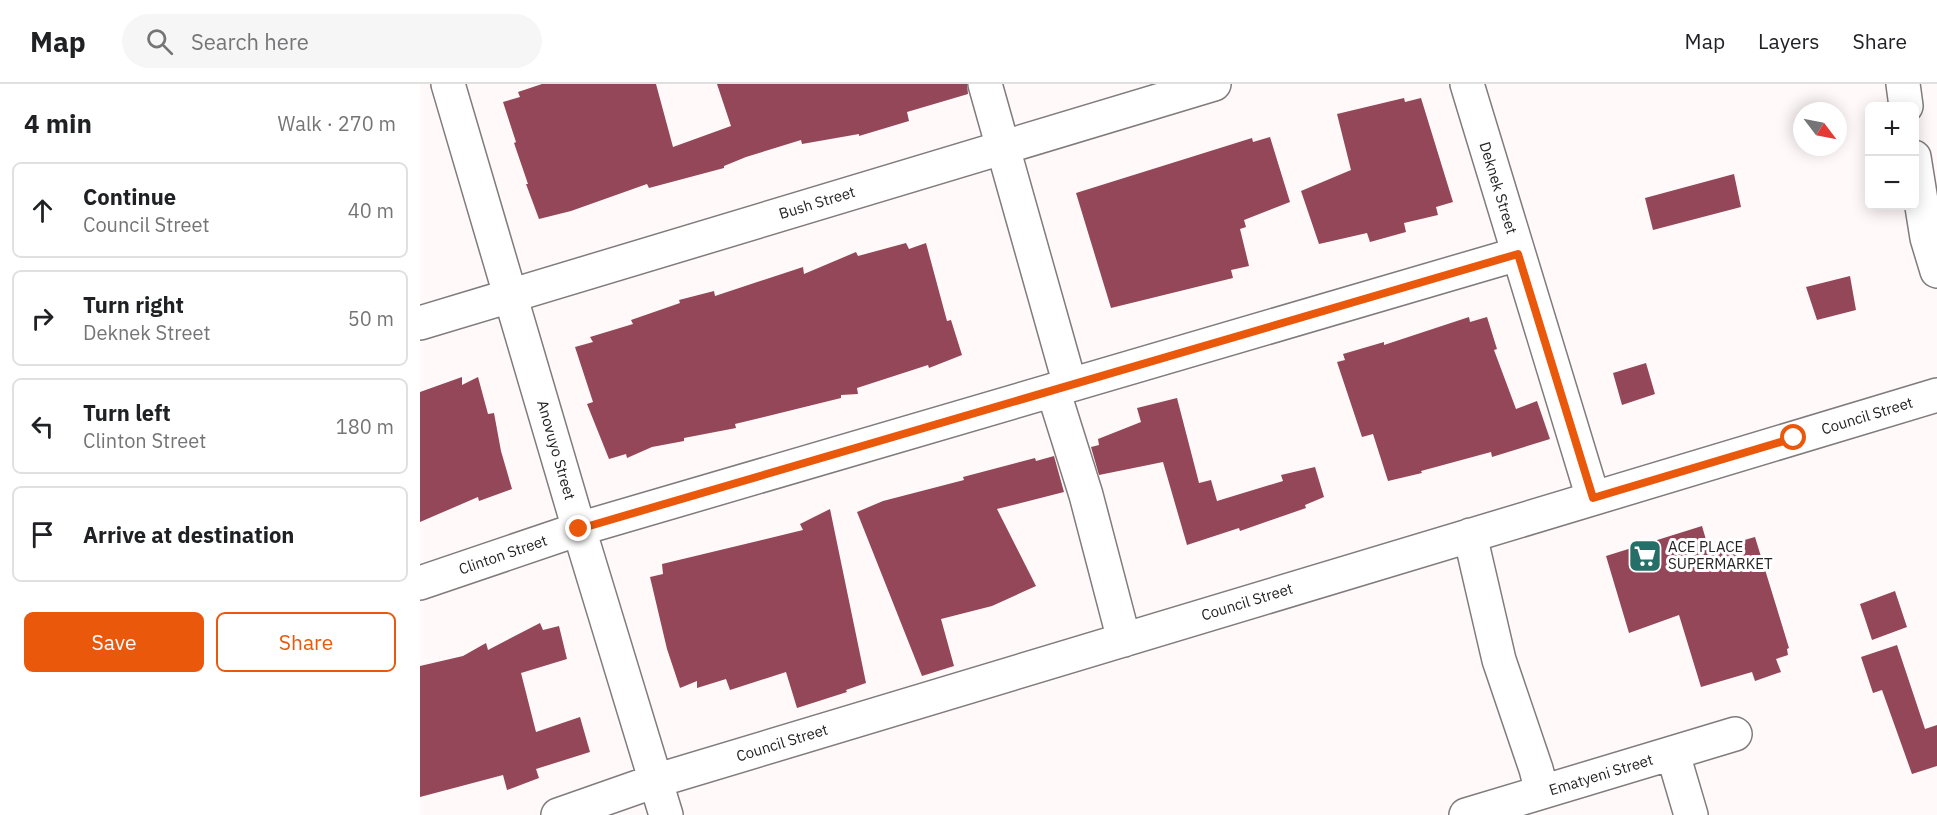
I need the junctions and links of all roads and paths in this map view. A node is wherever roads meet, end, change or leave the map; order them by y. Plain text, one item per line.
1 (448, 84) edge
2 (985, 84) edge
3 (1214, 84) edge
4 (1467, 84) edge
5 (1903, 84) edge
6 (1905, 102) edge
7 (1002, 148) junction
8 (1919, 187) edge
9 (1518, 254) junction
10 (1937, 271) edge
11 (511, 296) junction
12 (420, 323) edge
13 (1062, 388) junction
14 (1937, 395) edge
15 (1593, 498) junction
16 (579, 529) junction
17 (1470, 535) junction
18 (420, 583) edge
19 (1124, 640) junction
20 (1735, 734) dead end
21 (1673, 754) junction
22 (655, 781) junction
23 (1542, 792) junction
24 (558, 815) edge
25 (666, 815) edge
26 (1466, 815) edge
27 (1691, 815) edge

1 - 11 street, Anovuyo Street
2 - 7 street
3 - 7 street, Bush Street
4 - 9 street, Deknek Street
5 - 6 street
7 - 11 street, Bush Street
7 - 13 street
8 - 10 street
9 - 13 street, Clinton Street
9 - 15 street, Deknek Street
11 - 12 street, Bush Street
11 - 16 street, Anovuyo Street
13 - 16 street, Clinton Street
13 - 19 street
14 - 15 street, Council Street
15 - 17 street, Council Street
16 - 18 street, Clinton Street
16 - 22 street, Anovuyo Street
17 - 19 street, Council Street
17 - 23 street
19 - 22 street, Council Street
20 - 21 street, Ematyeni Street
21 - 23 street, Ematyeni Street
21 - 27 street
22 - 24 street, Council Street
22 - 25 street, Anovuyo Street
23 - 26 street, Ematyeni Street

